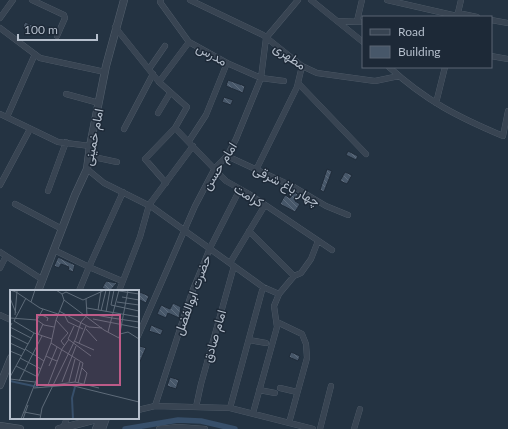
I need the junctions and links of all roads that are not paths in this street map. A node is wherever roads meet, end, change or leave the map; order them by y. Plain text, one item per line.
1 (13, 0) edge
2 (32, 0) edge
3 (124, 0) edge
4 (160, 0) edge
5 (190, 0) edge
6 (298, 0) edge
7 (311, 0) edge
8 (362, 0) edge
9 (387, 0) edge
10 (461, 0) edge
11 (457, 15) edge
12 (467, 16) edge
13 (0, 18) edge
14 (492, 20) edge
15 (337, 21) junction
16 (360, 22) edge
17 (508, 23) edge
18 (115, 27) junction
19 (0, 28) edge
20 (57, 36) dead end
21 (266, 38) junction
22 (362, 41) edge
23 (189, 42) junction
24 (165, 46) dead end
25 (35, 54) junction
26 (492, 56) edge
27 (508, 60) edge
28 (226, 63) junction
29 (302, 66) junction
30 (390, 68) edge
31 (445, 68) edge
32 (106, 72) junction
33 (151, 72) junction
34 (399, 76) junction
35 (261, 78) junction
36 (284, 81) dead end
37 (159, 82) junction
38 (298, 83) junction
39 (170, 93) junction
40 (66, 94) dead end
41 (99, 103) junction
42 (436, 103) junction
43 (508, 112) edge
44 (158, 113) dead end
45 (0, 114) edge
46 (7, 117) junction
47 (175, 128) junction
48 (30, 129) junction
49 (124, 129) dead end
50 (189, 141) junction
51 (66, 142) junction
52 (90, 146) junction
53 (193, 146) junction
54 (366, 154) dead end
55 (89, 156) junction
56 (227, 156) junction
57 (117, 162) dead end
58 (215, 168) junction
59 (257, 168) junction
60 (87, 169) junction
61 (166, 183) junction
62 (0, 185) edge
63 (240, 189) junction
64 (48, 191) dead end
65 (123, 192) junction
66 (15, 204) dead end
67 (149, 205) junction
68 (265, 205) junction
69 (348, 215) dead end
70 (62, 229) junction
71 (184, 230) junction
72 (249, 231) junction
73 (318, 241) junction
74 (210, 248) junction
75 (54, 250) junction
76 (332, 250) dead end
77 (0, 252) edge
78 (6, 256) junction
79 (232, 265) junction
80 (90, 267) junction
81 (0, 268) edge
82 (294, 276) junction
83 (43, 280) junction
84 (122, 281) junction
85 (263, 287) junction
86 (38, 290) edge
87 (79, 290) edge
88 (119, 290) edge
89 (279, 294) junction
90 (0, 315) edge
91 (10, 320) edge
92 (276, 322) junction
93 (139, 334) edge
94 (249, 340) junction
95 (266, 343) dead end
96 (10, 360) edge
97 (1, 380) edge
98 (331, 386) dead end
99 (280, 388) dead end
100 (259, 390) junction
101 (297, 392) junction
102 (275, 393) dead end
103 (155, 406) junction
104 (196, 407) junction
105 (230, 408) junction
106 (360, 409) dead end
107 (139, 410) edge
108 (253, 413) junction
109 (66, 419) edge
110 (101, 422) edge
111 (289, 423) junction
112 (0, 426) edge
113 (61, 428) edge
114 (20, 429) edge
115 (159, 429) edge
116 (205, 429) edge
117 (313, 429) edge
118 (320, 429) edge
119 (354, 429) edge

1 - 13 street
2 - 20 street
3 - 18 street, امام خمینی
4 - 23 street, مدرس
5 - 21 street, مطهری
6 - 21 street
7 - 15 street
8 - 16 street
9 - 11 street
10 - 11 street
11 - 12 street
14 - 17 street
15 - 16 street
15 - 22 street
18 - 32 street, امام خمینی
18 - 33 street
19 - 25 street
21 - 29 street, مطهری
21 - 35 street, امام حسن
23 - 28 street, مدرس
23 - 37 street
24 - 33 street
25 - 32 street
25 - 46 street
26 - 27 street
28 - 35 street, مدرس
28 - 50 street
29 - 34 street, مطهری
29 - 38 street
30 - 34 street
31 - 42 street
32 - 41 street, امام خمینی
33 - 37 street
33 - 49 street
34 - 42 street
35 - 36 street, مدرس
35 - 56 street, امام حسن
37 - 39 street
38 - 54 street
38 - 59 street
39 - 44 street
39 - 47 street
40 - 41 street
41 - 52 street, امام خمینی
42 - 43 street
45 - 46 street
46 - 48 street
47 - 50 street, کرامت
47 - 61 street
48 - 51 street
48 - 62 street
50 - 53 street, کرامت
51 - 52 street
51 - 64 street
52 - 55 street, امام خمینی
53 - 58 street, کرامت
53 - 61 street
55 - 57 street
55 - 60 street, امام خمینی
56 - 58 street, امام حسن
56 - 59 street, چهار باغ شرقی
58 - 63 street, کرامت
58 - 71 street, امام حسن
59 - 69 street, چهار باغ شرقی
60 - 65 street
60 - 70 street, امام خمینی
61 - 67 street
63 - 68 street, کرامت
63 - 74 street, حضرت ابوالفضل
65 - 67 street
65 - 80 street
66 - 70 street
67 - 71 street
67 - 84 street
68 - 72 street, امام صادق
68 - 73 street, کرامت
70 - 75 street, امام خمینی
71 - 74 street
71 - 93 street, امام حسن
72 - 79 street, امام صادق
72 - 82 street
73 - 76 street, کرامت
73 - 82 street
74 - 79 street
74 - 103 street, حضرت ابوالفضل
75 - 80 street
75 - 83 street, امام خمینی
77 - 78 street
78 - 81 street
78 - 83 street
79 - 85 street
79 - 104 street, امام صادق
80 - 84 street
80 - 87 street
82 - 89 street
83 - 86 street, امام خمینی
84 - 88 street
85 - 89 street
85 - 94 street
89 - 92 street
90 - 91 street
92 - 100 street
92 - 101 street
94 - 95 street
94 - 105 street
96 - 97 street
98 - 118 street
99 - 101 street
100 - 102 street
100 - 108 street
101 - 111 street
103 - 104 street
103 - 107 street
104 - 105 street
105 - 108 street
106 - 119 street
108 - 111 street
109 - 113 street
110 - 113 street
111 - 117 street
112 - 114 street
115 - 116 street

